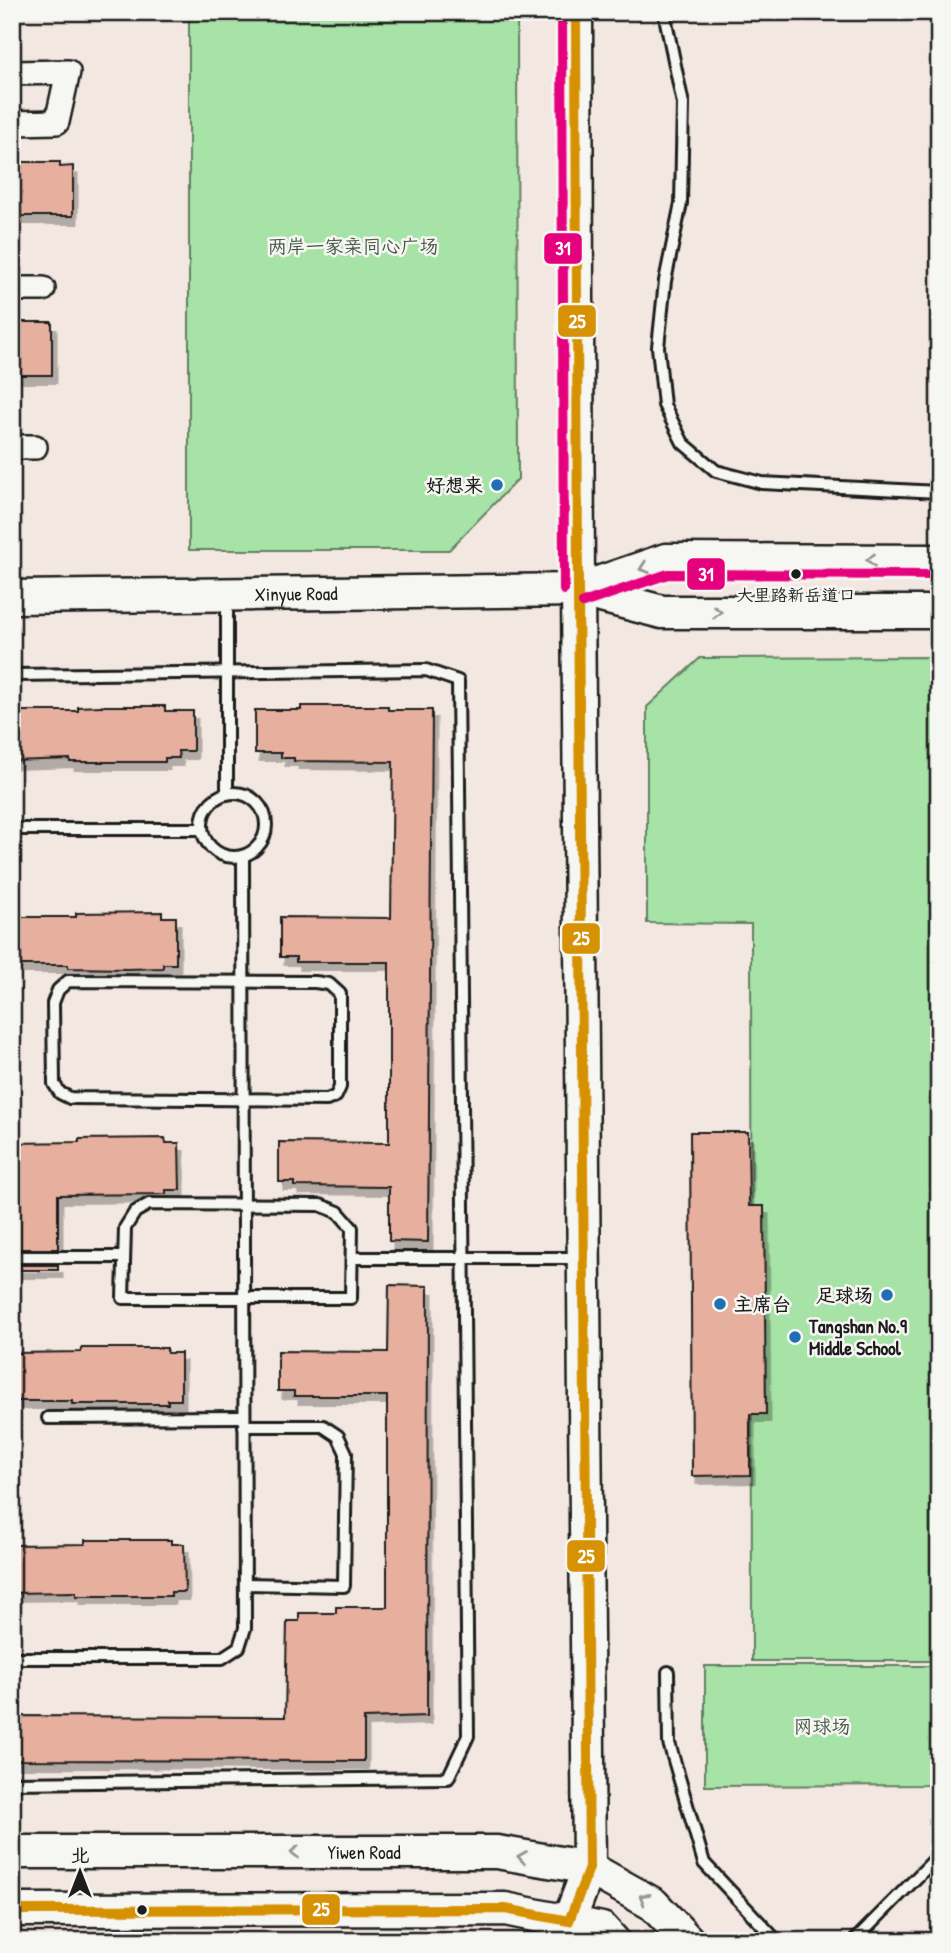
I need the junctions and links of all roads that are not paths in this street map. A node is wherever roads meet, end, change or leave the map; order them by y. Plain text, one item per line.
1 (576, 12) edge
2 (664, 12) edge
3 (12, 73) edge
4 (12, 123) edge
5 (12, 289) edge
6 (44, 289) dead end
7 (12, 447) edge
8 (35, 447) dead end
9 (939, 492) edge
10 (939, 561) edge
11 (578, 590) junction
12 (227, 595) junction
13 (12, 597) edge
14 (939, 612) edge
15 (227, 673) junction
16 (12, 675) edge
17 (227, 794) junction
18 (12, 829) edge
19 (202, 829) junction
20 (243, 856) junction
21 (243, 981) junction
22 (243, 1100) junction
23 (244, 1204) junction
24 (12, 1257) edge
25 (123, 1257) junction
26 (352, 1258) junction
27 (464, 1258) junction
28 (584, 1258) junction
29 (244, 1298) junction
30 (48, 1418) dead end
31 (244, 1422) junction
32 (245, 1584) junction
33 (12, 1658) edge
34 (668, 1672) dead end
35 (12, 1783) edge
36 (12, 1852) edge
37 (939, 1855) edge
38 (589, 1868) junction
39 (12, 1910) edge
40 (569, 1921) junction
41 (613, 1941) edge
42 (688, 1941) edge
43 (777, 1941) edge
44 (854, 1941) edge

1 - 11 main road
2 - 9 lane
3 - 4 street
5 - 6 street
7 - 8 street
10 -> 11 main road, Xinyue Road
11 - 12 main road, Xinyue Road
11 -> 14 main road, Xinyue Road
11 - 28 main road
12 - 13 main road, Xinyue Road
12 - 15 lane
15 - 16 lane
15 - 17 lane
15 - 27 lane
17 - 19 lane
17 - 20 lane
18 - 19 lane
19 - 20 lane
20 - 21 lane
21 - 22 lane
21 - 22 lane
21 - 22 lane
22 - 23 lane
23 - 25 lane
23 - 26 lane
23 - 29 lane
24 - 25 lane
25 - 29 lane
26 - 27 lane
26 - 29 lane
27 - 28 lane
27 - 35 lane
28 - 38 main road
29 - 31 lane
30 - 31 lane
31 - 32 lane
31 - 32 lane
32 - 33 lane
34 - 43 lane
38 -> 36 main road, Yiwen Road
37 - 44 lane
38 - 40 main road
42 -> 38 main road, Yiwen Road
39 - 40 main road
40 - 41 main road

